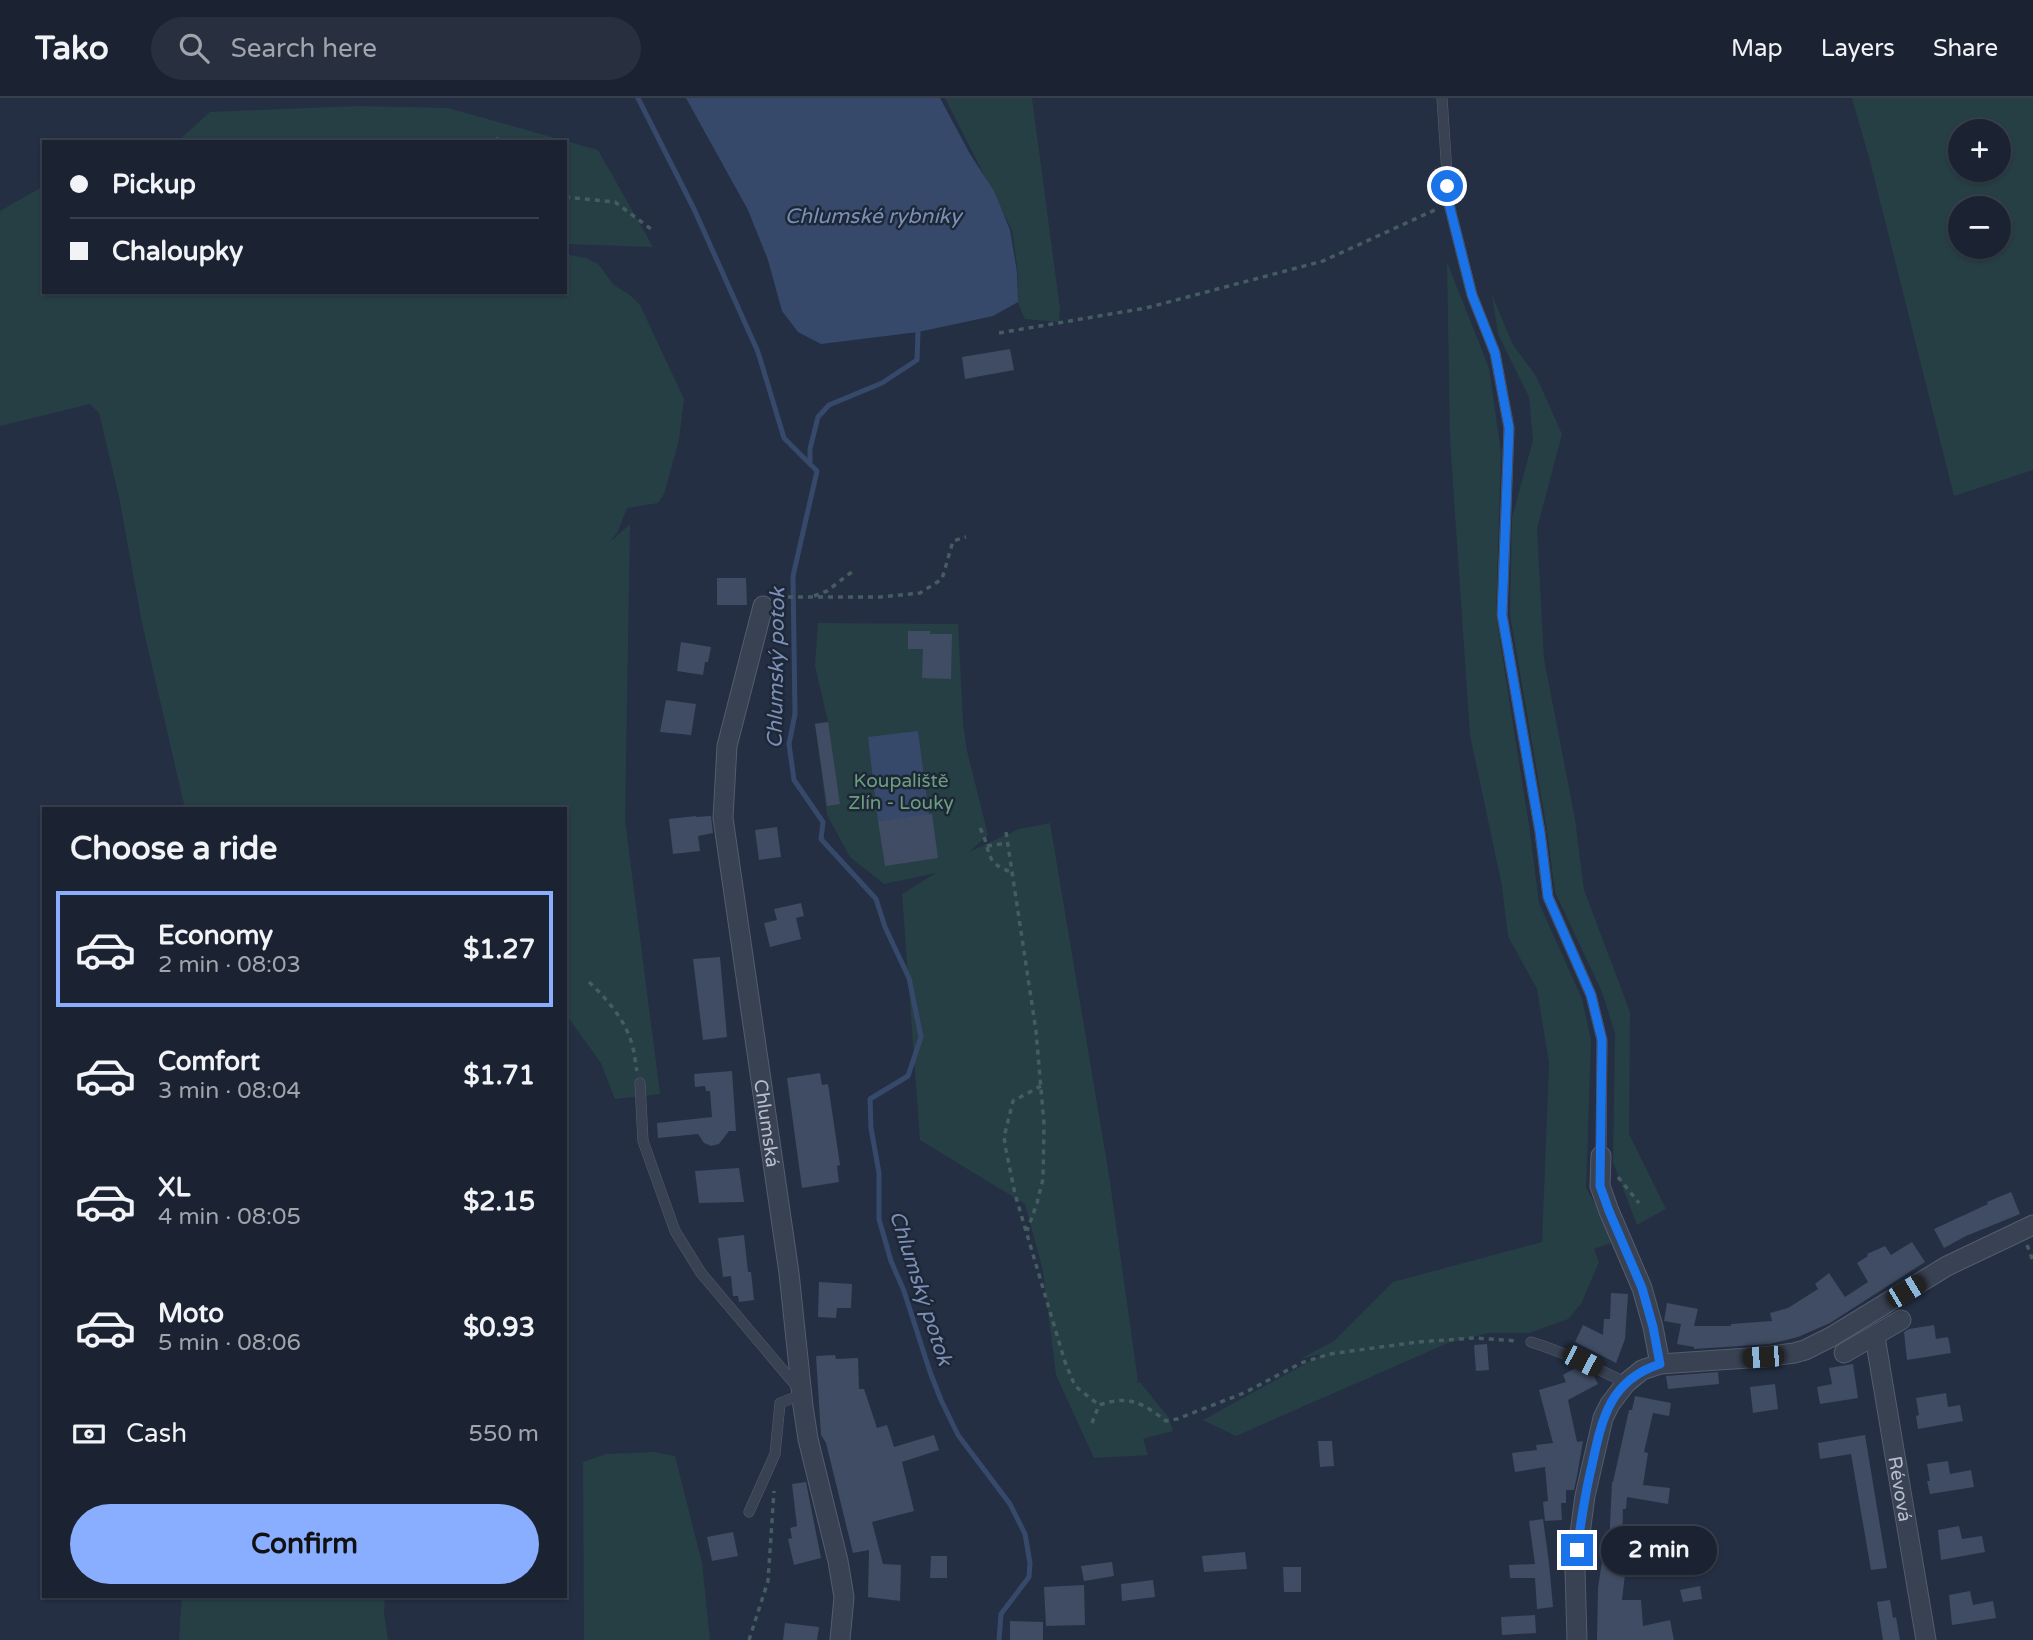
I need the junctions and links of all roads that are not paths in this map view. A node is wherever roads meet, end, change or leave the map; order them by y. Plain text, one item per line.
1 (1442, 98) edge
2 (763, 606) dead end
3 (639, 1083) road end
4 (1601, 1156) joint
5 (2033, 1224) edge
6 (1901, 1320) dead end
7 (1875, 1337) junction
8 (1531, 1342) road end
9 (1844, 1353) dead end
10 (1660, 1364) junction
11 (1626, 1383) junction
12 (803, 1394) junction
13 (749, 1512) dead end
14 (840, 1640) edge
15 (1577, 1640) edge
16 (1926, 1640) edge

1 - 4 lane
2 - 12 street, Chlumská
3 - 12 lane
4 - 10 street
5 - 10 street
6 - 7 street
7 - 9 street
7 - 16 street, Révová
8 - 11 lane
10 - 11 street
11 - 15 street
12 - 13 lane
12 - 14 street, Chlumská

